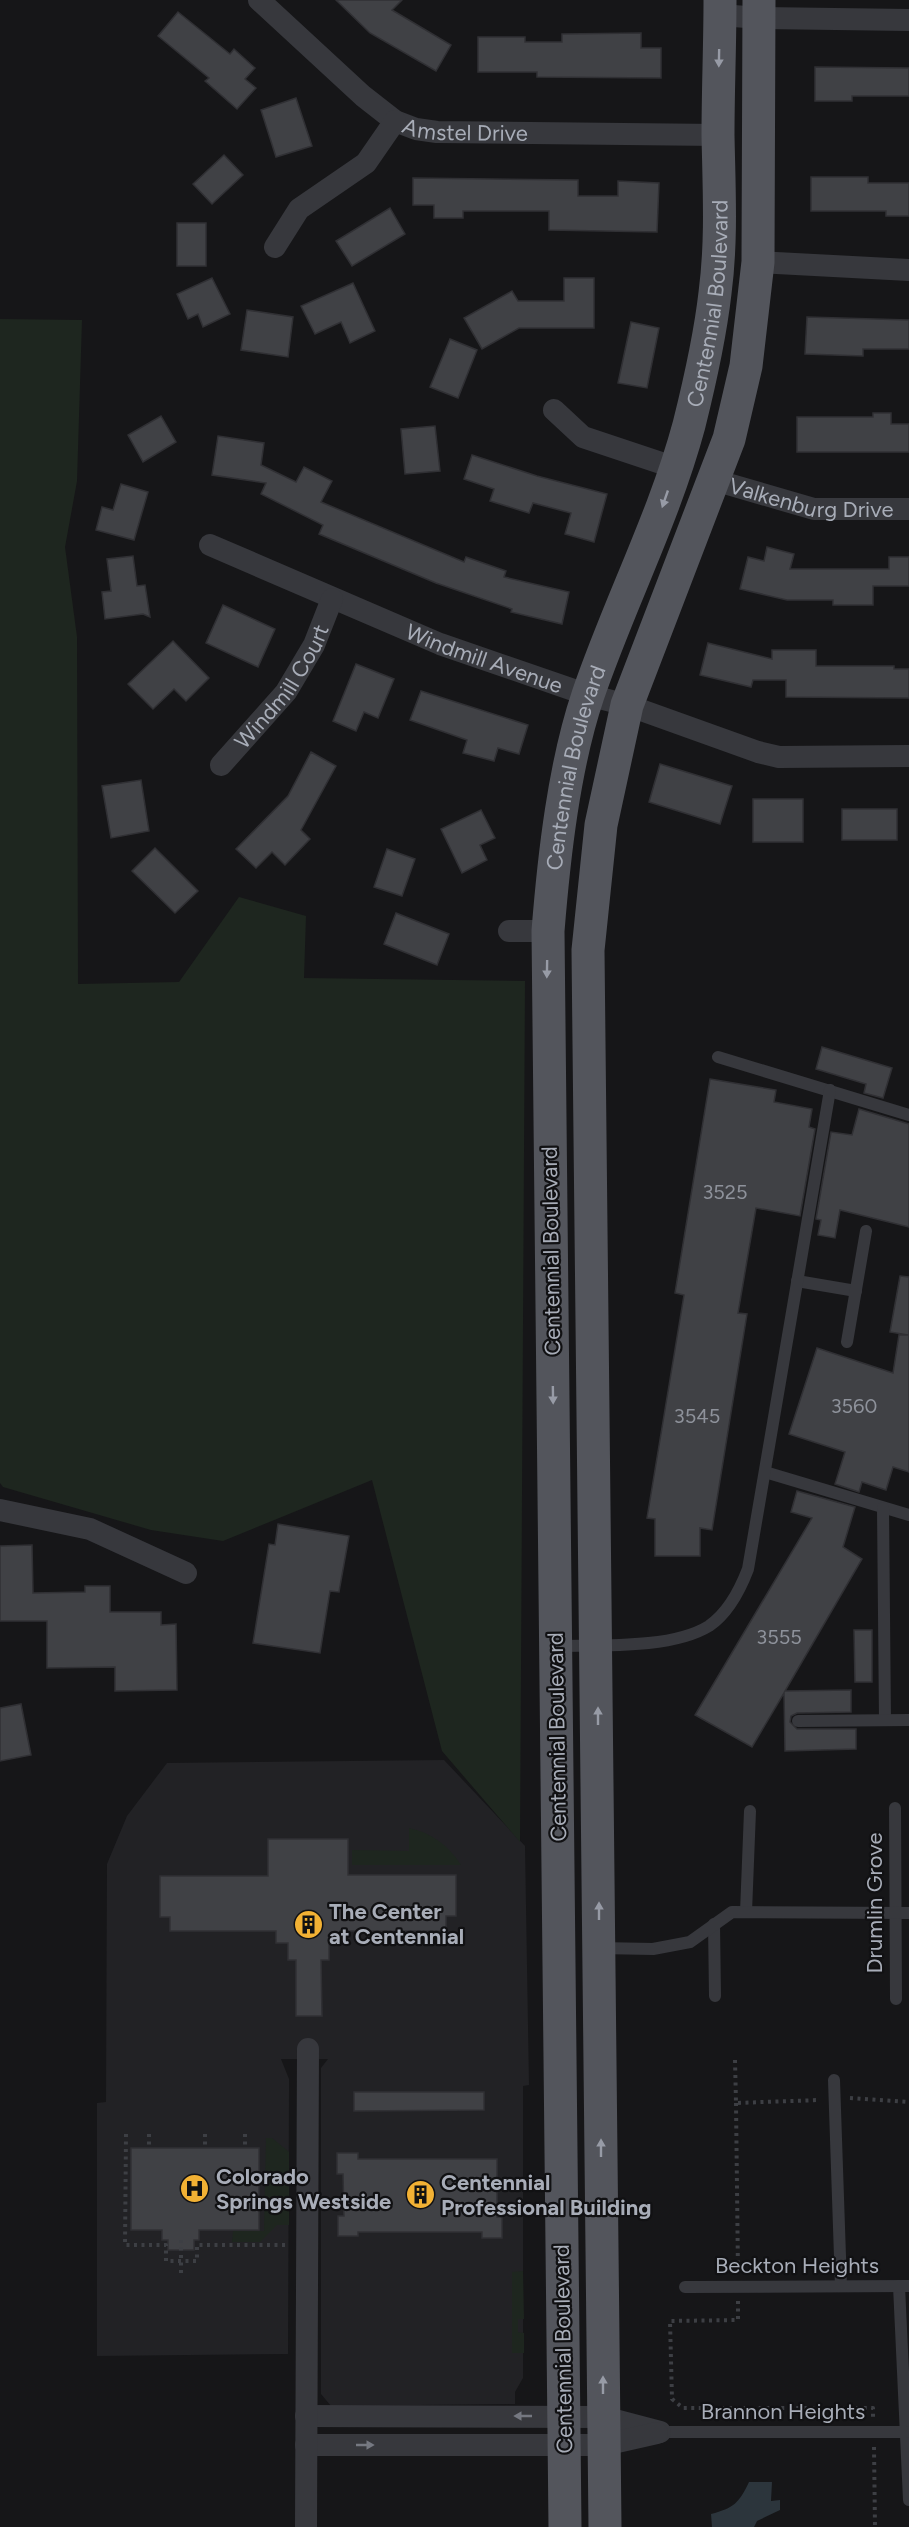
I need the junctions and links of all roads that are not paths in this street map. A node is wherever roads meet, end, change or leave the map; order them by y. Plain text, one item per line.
1 (259, 0) edge
2 (720, 8) edge
3 (759, 9) edge
4 (909, 20) edge
5 (395, 121) junction
6 (718, 135) junction
7 (275, 247) dead end
8 (758, 262) junction
9 (909, 270) edge
10 (554, 410) dead end
11 (676, 468) junction
12 (714, 480) junction
13 (909, 509) edge
14 (210, 545) dead end
15 (332, 599) junction
16 (588, 695) junction
17 (627, 705) junction
18 (909, 756) edge
19 (221, 765) dead end
20 (509, 931) dead end
21 (548, 932) junction
22 (718, 1057) dead end
23 (830, 1090) junction
24 (909, 1115) edge
25 (866, 1231) dead end
26 (797, 1281) junction
27 (856, 1291) junction
28 (847, 1342) dead end
29 (765, 1472) junction
30 (884, 1508) junction
31 (0, 1510) edge
32 (909, 1515) edge
33 (186, 1573) dead end
34 (597, 1645) junction
35 (556, 1646) junction
36 (885, 1720) junction
37 (909, 1720) edge
38 (798, 1721) dead end
39 (895, 1808) dead end
40 (750, 1811) dead end
41 (746, 1912) junction
42 (895, 1912) junction
43 (909, 1912) edge
44 (714, 1924) junction
45 (599, 1948) junction
46 (715, 1996) dead end
47 (896, 1999) dead end
48 (308, 2049) dead end
49 (834, 2080) dead end
50 (841, 2286) junction
51 (904, 2286) edge
52 (685, 2287) dead end
53 (306, 2416) junction
54 (563, 2431) junction
55 (603, 2431) junction
56 (660, 2432) joint
57 (906, 2432) junction
58 (306, 2445) junction
59 (909, 2500) edge
60 (306, 2527) edge
61 (565, 2527) edge
62 (605, 2527) edge

1 - 5 street, Amstel Drive
2 - 3 street
2 -> 6 main road, Centennial Boulevard
3 - 4 street
3 - 8 main road, Centennial Boulevard
5 - 6 street, Amstel Drive
5 - 7 street
6 - 11 main road, Centennial Boulevard
8 - 9 street
8 - 12 main road, Centennial Boulevard
10 - 11 street
11 -> 16 main road, Centennial Boulevard
12 - 13 street, Valkenburg Drive
12 - 17 main road, Centennial Boulevard
14 - 15 street, Windmill Avenue
15 - 16 street, Windmill Avenue
15 - 19 street, Windmill Court
16 - 17 street, Windmill Avenue
16 - 21 main road, Centennial Boulevard
17 - 18 street, Windmill Avenue
17 - 34 main road, Centennial Boulevard
20 - 21 street
21 -> 35 main road, Centennial Boulevard
22 - 23 lane
23 - 24 lane
23 - 26 lane
25 - 27 lane
26 - 27 lane
26 - 29 lane
27 - 28 lane
29 - 30 lane
29 - 34 lane
30 - 32 lane
30 - 36 lane
31 - 33 street
34 - 35 lane
45 -> 34 main road, Centennial Boulevard
35 - 54 main road, Centennial Boulevard
36 - 37 lane
36 - 38 lane
39 - 42 lane, Drumlin Grove
40 - 41 lane
41 - 42 lane
41 - 44 lane
42 - 43 lane
42 - 47 lane, Drumlin Grove
44 - 45 lane
44 - 46 lane
55 -> 45 main road, Centennial Boulevard
48 - 53 street
49 - 50 lane
50 - 51 lane, Beckton Heights
50 - 52 lane, Beckton Heights
51 - 57 lane
54 -> 53 street
53 - 58 street
54 - 55 street
58 -> 54 street
54 - 61 main road, Centennial Boulevard
55 - 56 street
55 - 62 main road, Centennial Boulevard
56 - 57 lane, Brannon Heights
57 - 59 lane
58 - 60 street

